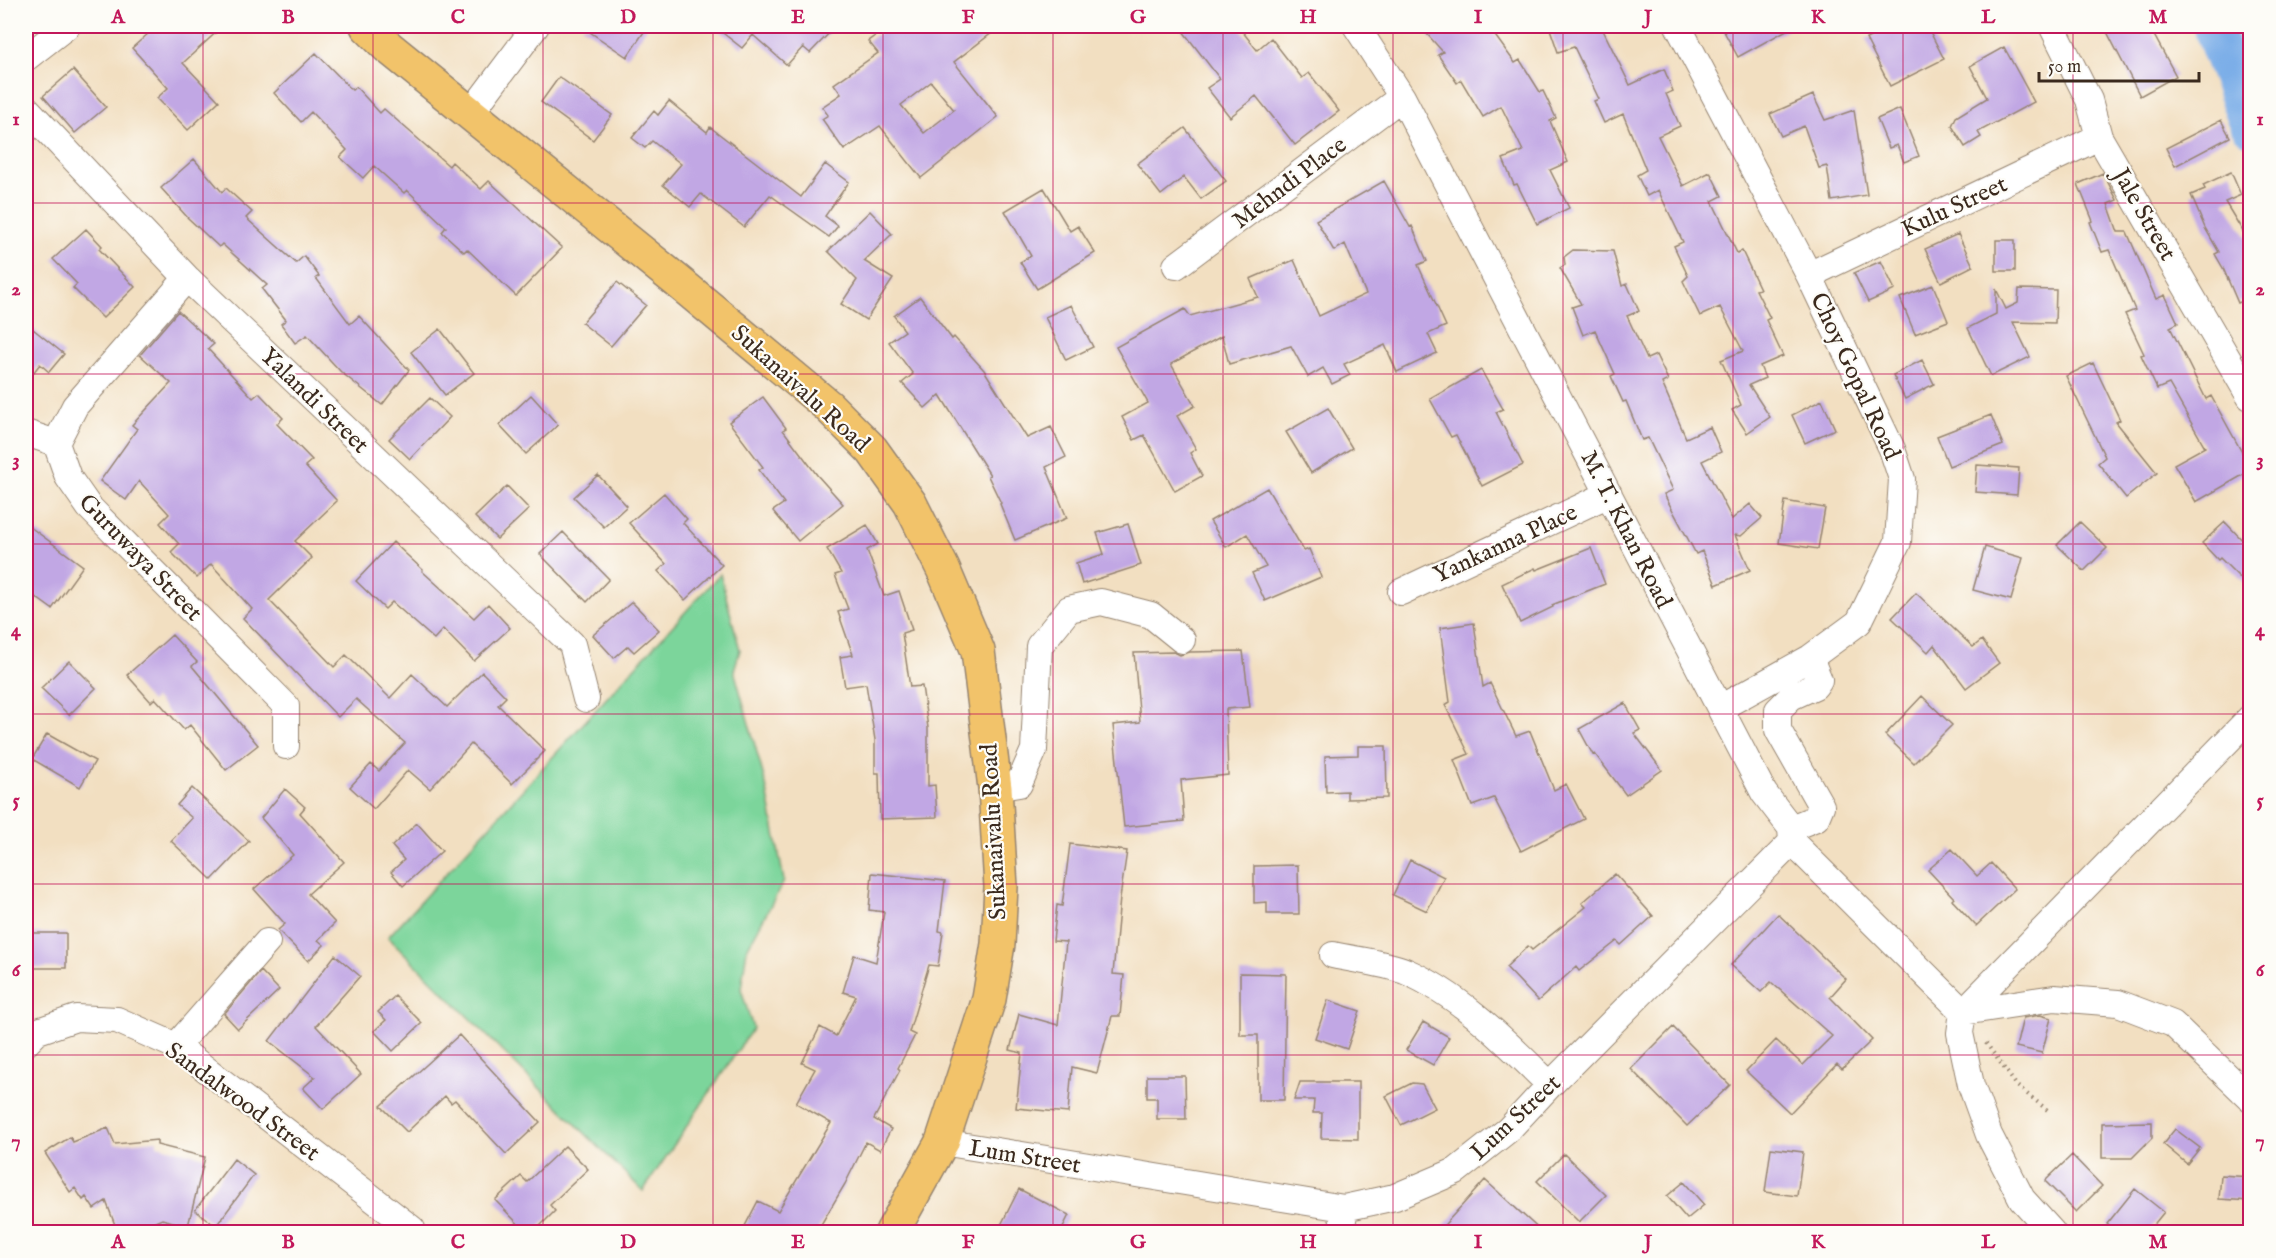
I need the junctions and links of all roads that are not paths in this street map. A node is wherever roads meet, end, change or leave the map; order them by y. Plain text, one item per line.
1 (67, 26) edge
2 (367, 26) edge
3 (536, 26) edge
4 (1678, 26) edge
5 (2052, 26) edge
6 (1362, 27) edge
7 (26, 58) edge
8 (1402, 97) junction
9 (26, 108) edge
10 (470, 114) junction
11 (2100, 137) junction
12 (1176, 266) dead end
13 (1809, 275) junction
14 (187, 278) junction
15 (2250, 397) edge
16 (26, 433) edge
17 (56, 443) junction
18 (1609, 494) junction
19 (1401, 592) dead end
20 (1182, 640) dead end
21 (1810, 658) junction
22 (586, 699) dead end
23 (1720, 708) junction
24 (2250, 718) edge
25 (286, 746) dead end
26 (995, 788) junction
27 (1791, 835) junction
28 (267, 942) dead end
29 (1333, 956) dead end
30 (1954, 1003) junction
31 (26, 1043) edge
32 (176, 1046) junction
33 (1550, 1085) junction
34 (2250, 1098) edge
35 (942, 1142) junction
36 (1343, 1220) edge
37 (412, 1229) dead end
38 (891, 1233) edge
39 (2052, 1233) edge

1 - 7 street
2 - 10 main road, Sukanaivalu Road
3 - 10 street
4 - 13 street, Choy Gopal Road
5 - 11 street, Jale Street
6 - 8 street, M. T. Khan Road
8 - 12 street, Mehndi Place
8 - 18 street, M. T. Khan Road
9 - 14 street, Yalandi Street
10 - 26 main road, Sukanaivalu Road
11 - 13 street, Kulu Street
11 - 15 street, Jale Street
13 - 21 street, Choy Gopal Road
14 - 17 street
14 - 22 street, Yalandi Street
16 - 17 street
17 - 25 street, Guruwaya Street
18 - 19 street, Yankanna Place
18 - 23 street, M. T. Khan Road
20 - 26 street
21 - 23 street, Choy Gopal Road
21 - 27 street, Lum Street
23 - 27 street, M. T. Khan Road
24 - 30 street
26 - 35 main road, Sukanaivalu Road
27 - 30 street, M. T. Khan Road
27 - 33 street, Lum Street
28 - 32 street
29 - 33 street
30 - 34 street
30 - 39 street
31 - 32 street, Sandalwood Street
32 - 37 street, Sandalwood Street
33 - 36 street, Lum Street
35 - 36 street, Lum Street
35 - 38 main road, Sukanaivalu Road

